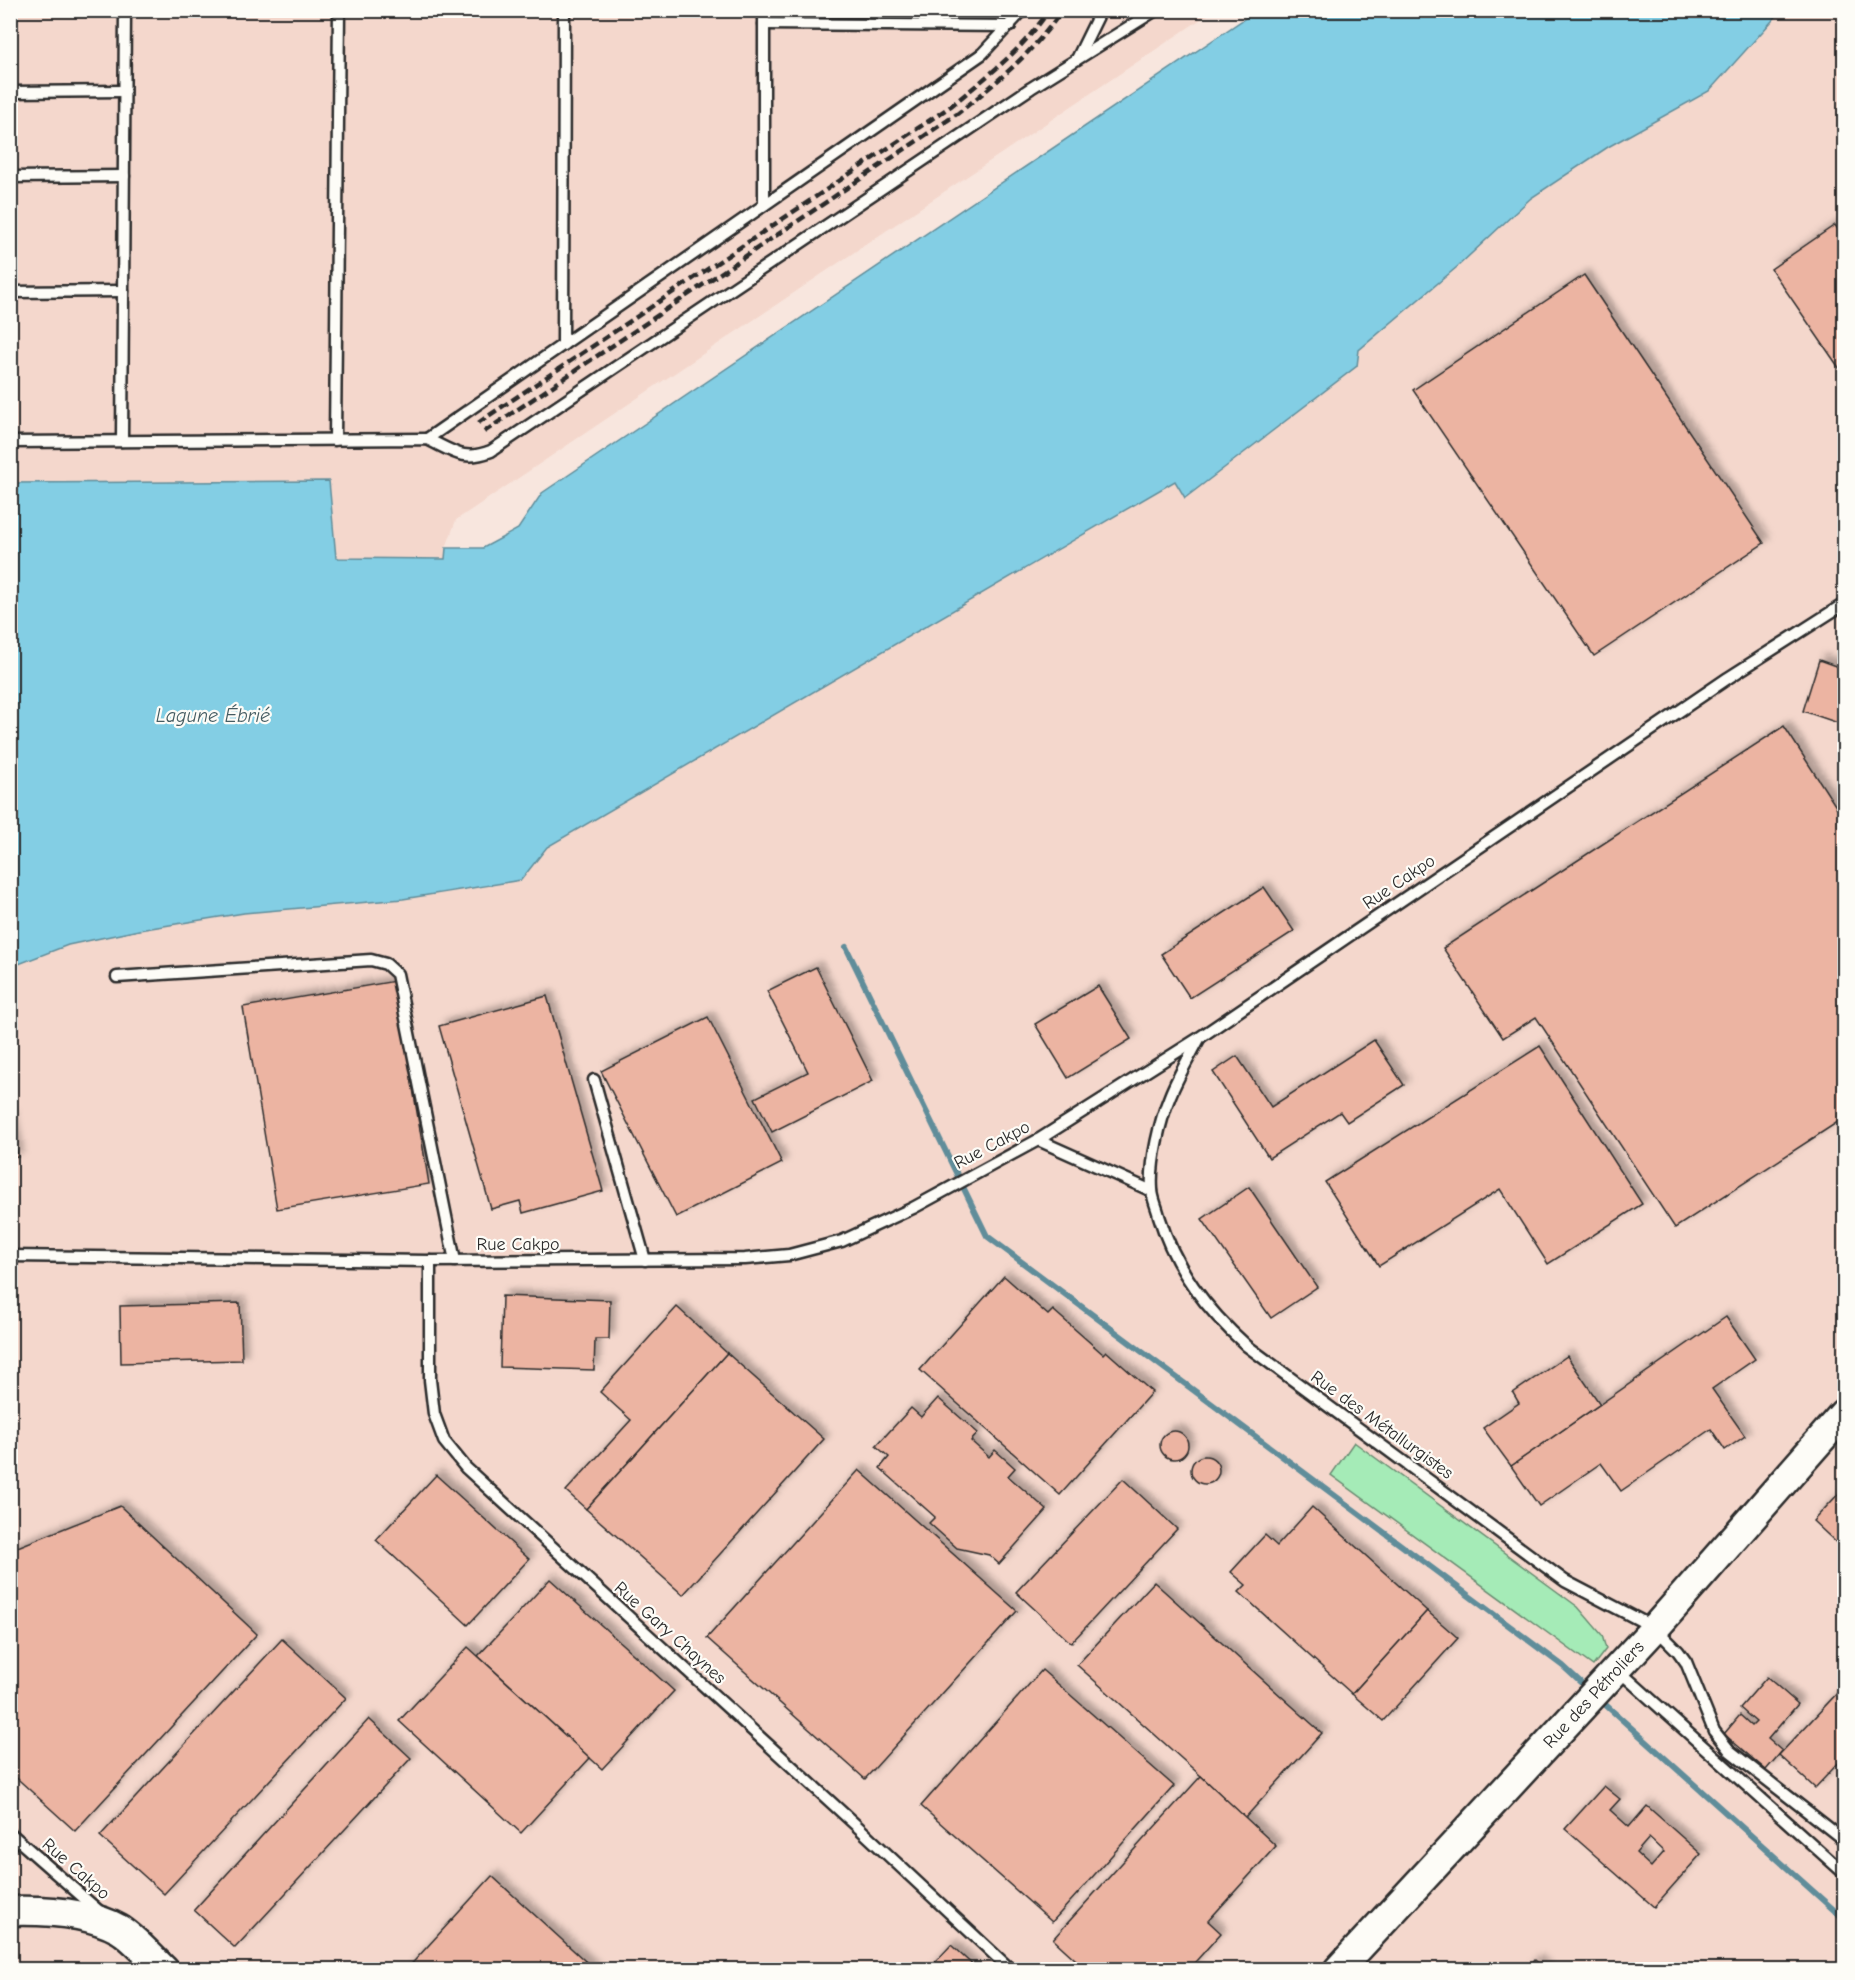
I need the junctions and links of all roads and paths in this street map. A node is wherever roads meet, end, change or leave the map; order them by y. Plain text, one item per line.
1 (125, 10) edge
2 (339, 10) edge
3 (564, 10) edge
4 (764, 10) edge
5 (1023, 10) edge
6 (1101, 10) edge
7 (1156, 10) edge
8 (764, 24) junction
9 (1010, 26) junction
10 (1077, 59) junction
11 (124, 91) junction
12 (10, 92) edge
13 (124, 176) junction
14 (10, 177) edge
15 (764, 205) junction
16 (123, 291) junction
17 (10, 292) edge
18 (563, 345) junction
19 (427, 439) junction
20 (335, 440) junction
21 (122, 441) junction
22 (10, 442) edge
23 (1845, 604) edge
24 (117, 977) dead end
25 (1199, 1038) junction
26 (594, 1080) dead end
27 (1038, 1140) junction
28 (1152, 1191) junction
29 (10, 1256) edge
30 (645, 1260) junction
31 (430, 1261) junction
32 (454, 1261) junction
33 (1845, 1413) edge
34 (1654, 1628) junction
35 (1614, 1672) junction
36 (10, 1833) edge
37 (1845, 1840) edge
38 (1845, 1873) edge
39 (10, 1911) edge
40 (120, 1930) junction
41 (164, 1970) edge
42 (1011, 1970) edge
43 (1338, 1970) edge

1 - 11 lane
2 - 20 lane
3 - 18 lane
4 - 8 lane
5 - 9 lane
6 - 10 lane
7 - 10 lane
8 - 9 lane
8 - 15 lane
9 - 15 lane
10 - 19 lane
11 - 12 lane
11 - 13 lane
13 - 14 lane
13 - 16 lane
15 - 18 lane
16 - 17 lane
16 - 21 lane
18 - 19 lane
19 - 20 lane
20 - 21 lane
21 - 22 lane
23 - 25 lane, Rue Cakpo
24 - 32 lane
25 - 27 lane, Rue Cakpo
25 - 28 lane, Rue des Métallurgistes
26 - 30 lane
27 - 28 lane
27 - 30 lane, Rue Cakpo
28 - 34 lane, Rue des Métallurgistes
29 - 31 lane, Rue Cakpo
30 - 32 lane, Rue Cakpo
31 - 32 lane, Rue Cakpo
31 - 42 lane, Rue Gary Chaynes
33 - 34 street, Rue des Pétroliers
34 - 35 street, Rue des Pétroliers
34 - 37 lane, Rue des Métallurgistes
35 - 38 lane
35 - 43 street, Rue des Pétroliers
36 - 40 lane, Rue Cakpo
39 - 40 street
40 - 41 street

